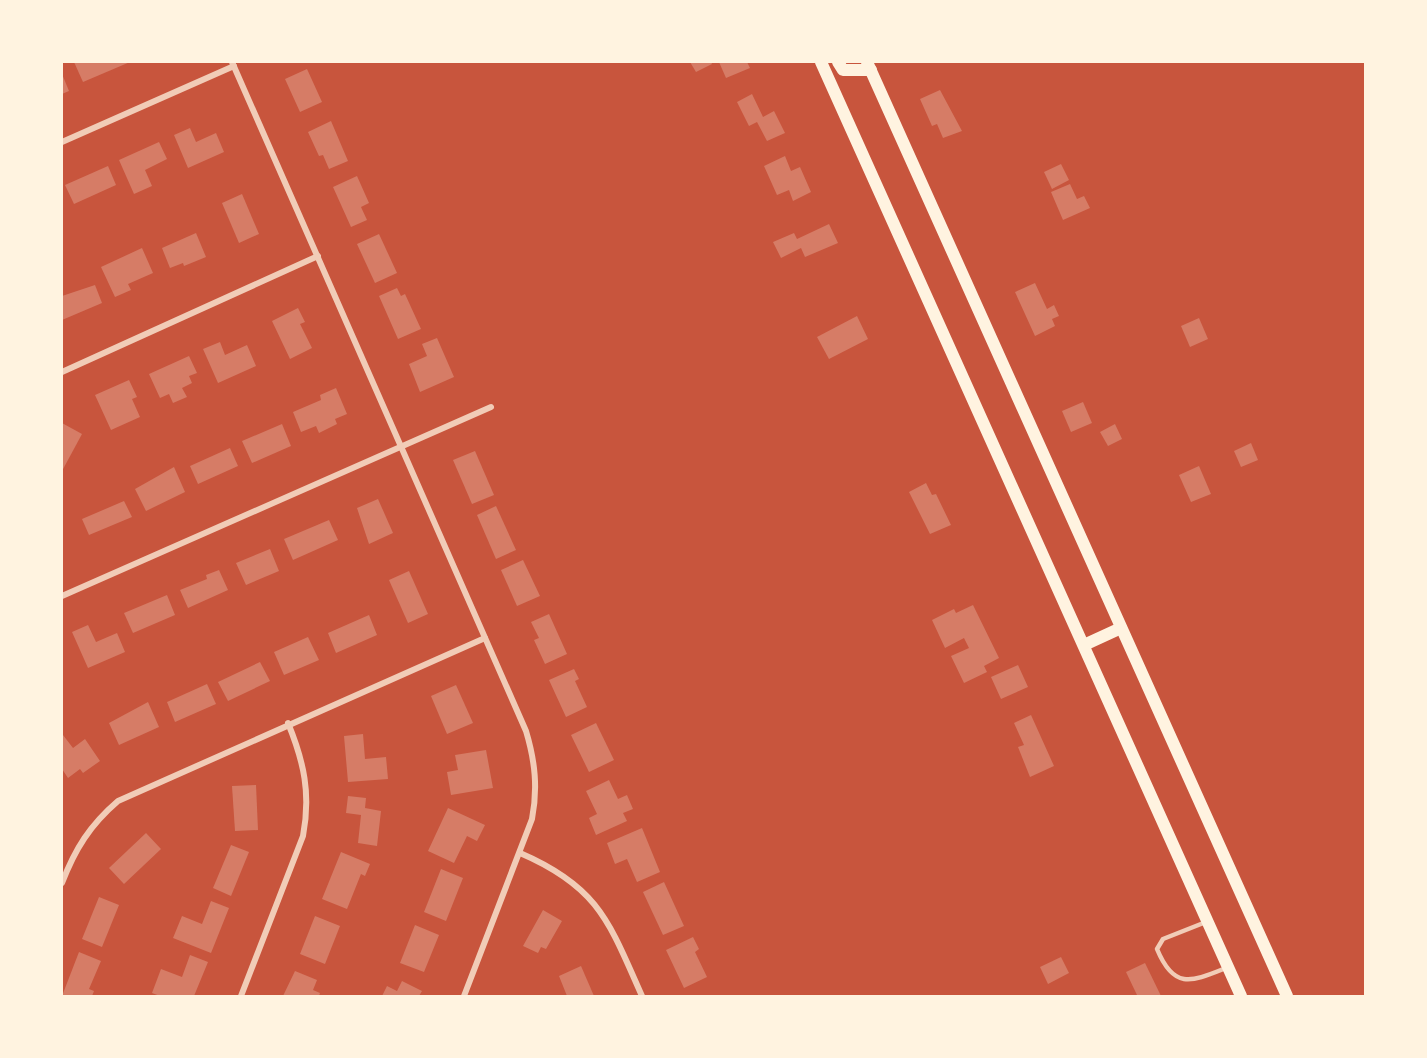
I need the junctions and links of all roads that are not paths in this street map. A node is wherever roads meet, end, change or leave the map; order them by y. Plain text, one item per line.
1 (821, 62) edge
2 (838, 62) edge
3 (233, 64) edge
4 (869, 66) edge
5 (62, 142) edge
6 (318, 256) junction
7 (62, 372) edge
8 (491, 407) dead end
9 (401, 447) junction
10 (62, 596) edge
11 (1121, 628) junction
12 (485, 638) junction
13 (1084, 645) junction
14 (288, 723) junction
15 (520, 853) junction
16 (62, 883) edge
17 (1208, 922) junction
18 (1228, 968) junction
19 (241, 996) edge
20 (464, 996) edge
21 (642, 996) edge
22 (1241, 996) edge
23 (1287, 996) edge

1 - 13 main road
2 - 4 main road
3 - 5 street
3 - 6 street
4 - 11 main road
6 - 7 street
6 - 9 street
8 - 9 street
9 - 10 street
9 - 12 street
11 - 13 main road
11 - 23 main road
12 - 14 street
12 - 15 street
13 - 17 main road
14 - 16 street
14 - 19 street
15 - 20 street
15 - 21 street
17 - 18 main road
17 - 18 lane
18 - 22 main road

